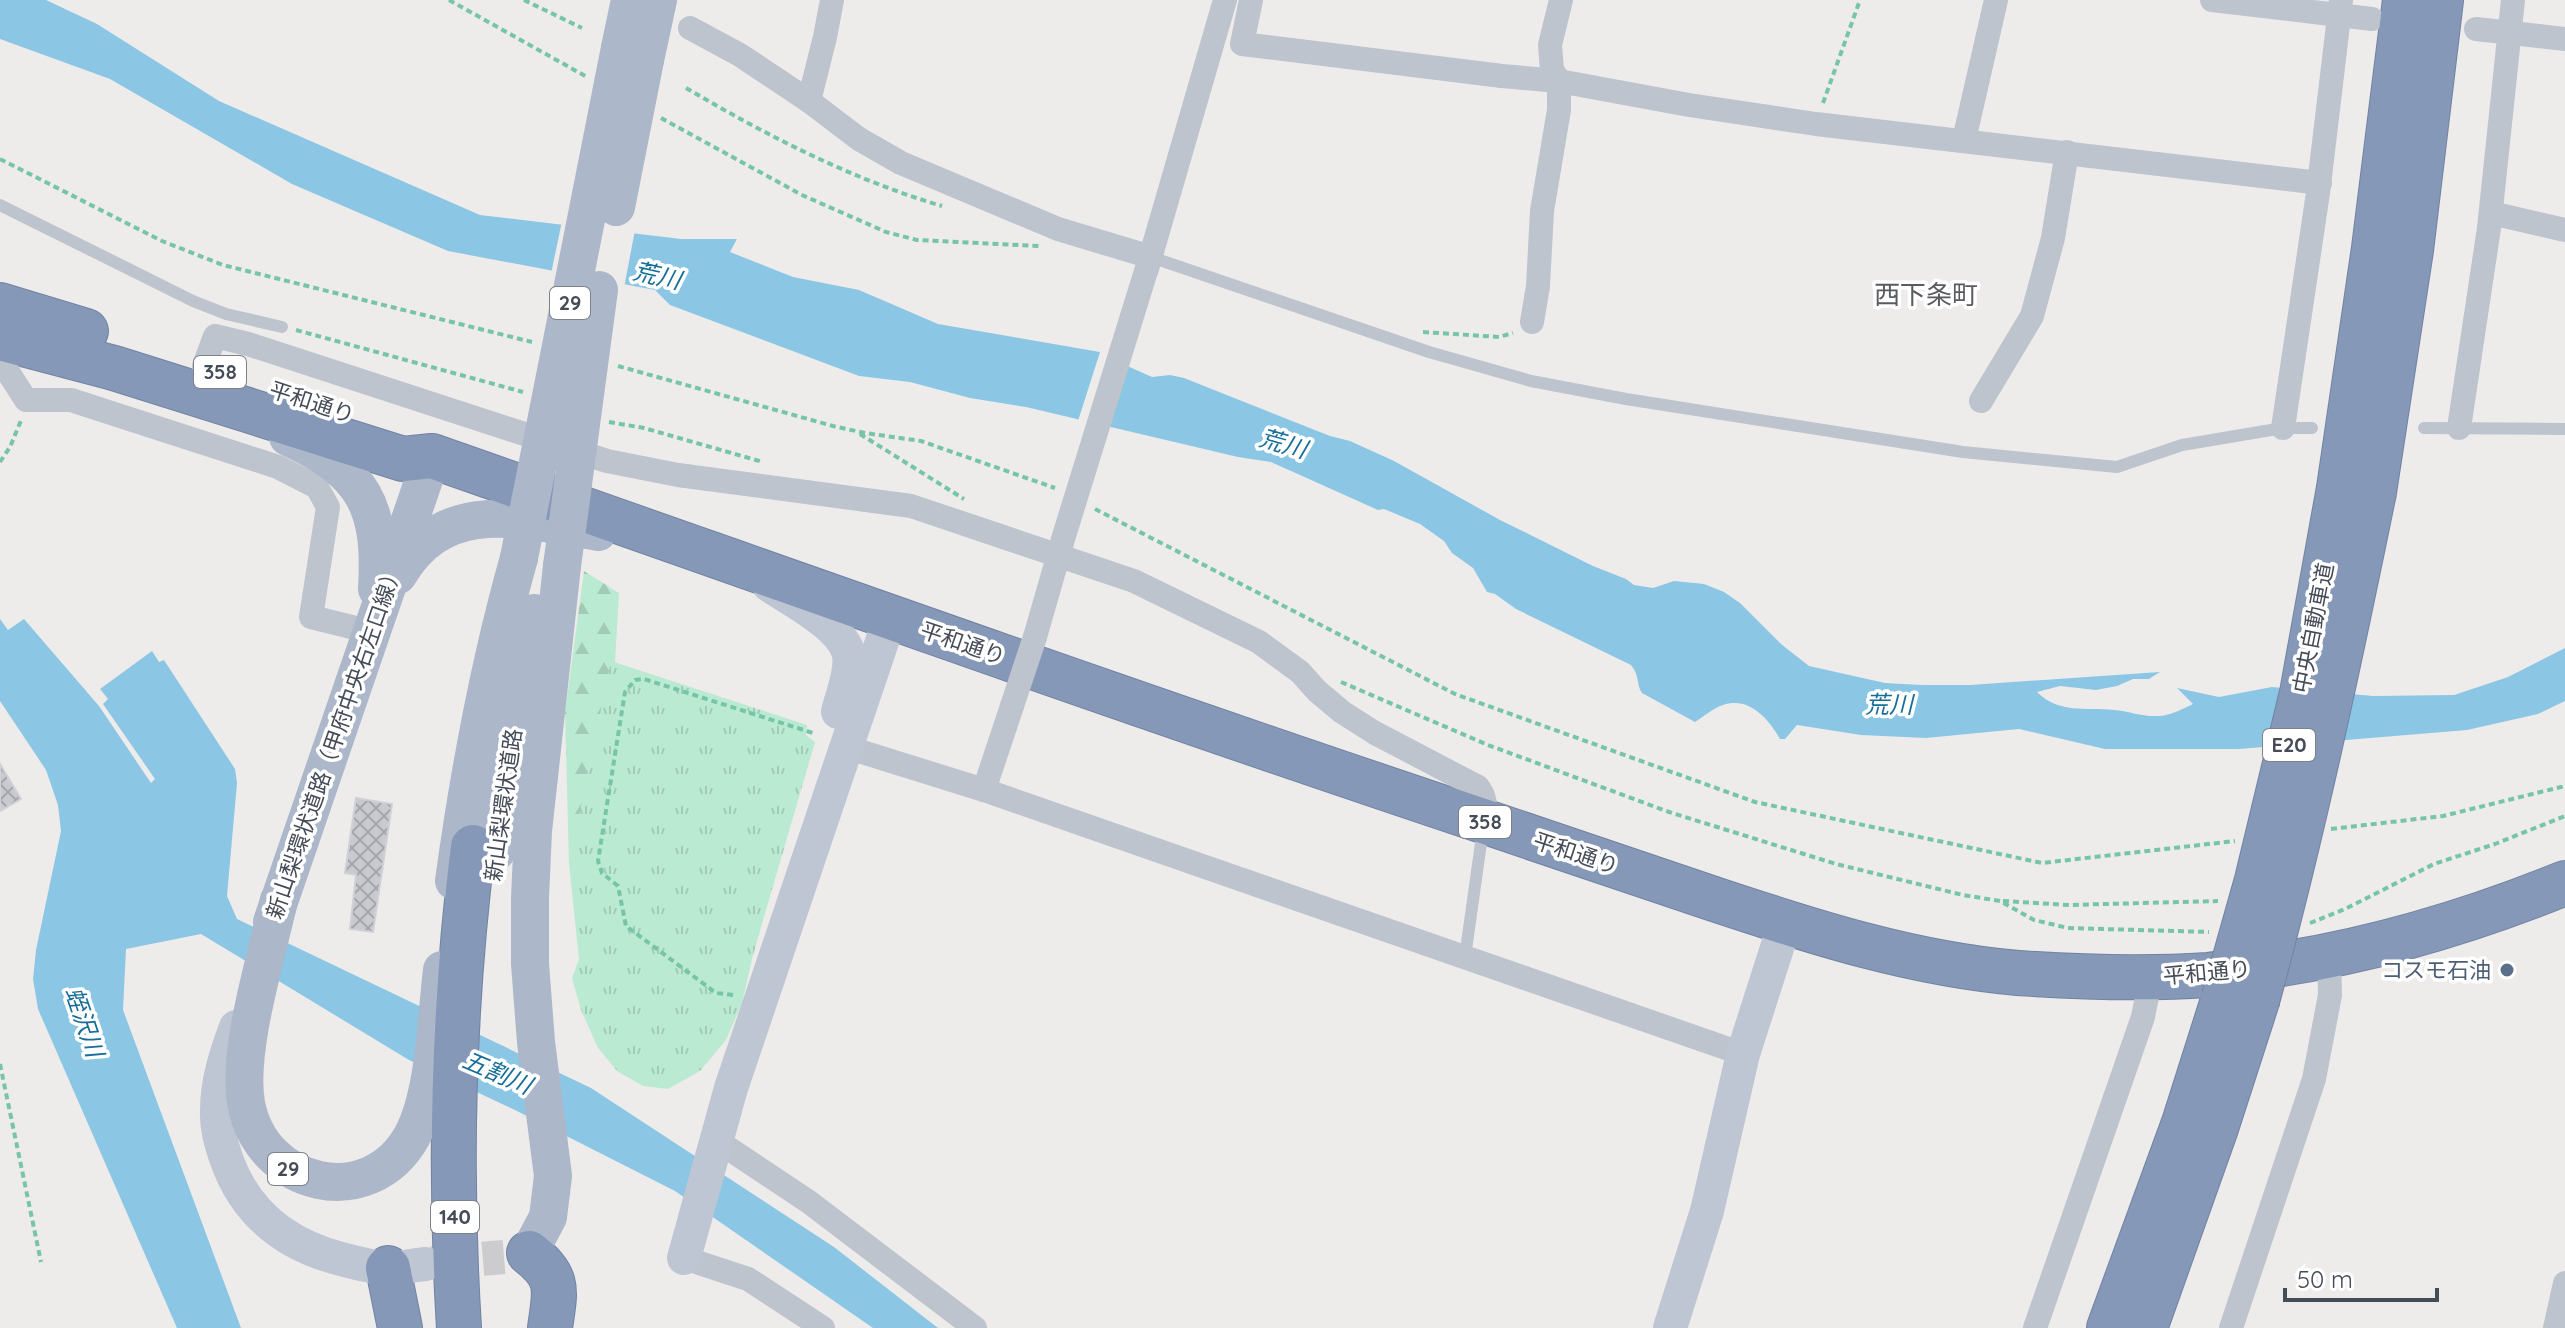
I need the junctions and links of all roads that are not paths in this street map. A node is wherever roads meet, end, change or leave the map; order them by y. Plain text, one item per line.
1 (630, 0) edge
2 (658, 0) edge
3 (832, 0) edge
4 (1225, 0) edge
5 (1251, 0) edge
6 (1561, 0) edge
7 (1996, 0) edge
8 (2212, 0) edge
9 (2441, 0) edge
10 (2513, 0) edge
11 (2340, 8) edge
12 (2388, 9) edge
13 (690, 28) dead end
14 (2476, 29) dead end
15 (2508, 33) junction
16 (2565, 39) edge
17 (633, 54) junction
18 (1559, 81) junction
19 (809, 101) junction
20 (1964, 140) junction
21 (2067, 152) junction
22 (2320, 183) junction
23 (0, 205) edge
24 (2491, 213) junction
25 (2565, 230) edge
26 (1148, 264) junction
27 (0, 305) edge
28 (1532, 322) road end
29 (282, 327) road end
30 (0, 338) edge
31 (215, 339) junction
32 (0, 352) edge
33 (114, 368) junction
34 (1981, 401) dead end
35 (2283, 428) junction
36 (2312, 428) dead end
37 (2424, 428) dead end
38 (2459, 428) junction
39 (2565, 429) edge
40 (432, 456) junction
41 (2356, 490) junction
42 (693, 548) junction
43 (1060, 548) junction
44 (542, 562) junction
45 (740, 565) junction
46 (890, 618) junction
47 (372, 632) junction
48 (846, 747) junction
49 (984, 790) junction
50 (828, 803) junction
51 (1484, 822) junction
52 (485, 849) joint
53 (2565, 883) edge
54 (1785, 923) junction
55 (2317, 941) junction
56 (1465, 957) junction
57 (2151, 976) junction
58 (254, 989) junction
59 (2240, 999) junction
60 (459, 1005) junction
61 (236, 1027) joint
62 (1743, 1054) junction
63 (453, 1103) junction
64 (715, 1146) junction
65 (687, 1242) joint
66 (516, 1255) joint
67 (407, 1266) joint
68 (2565, 1283) edge
69 (400, 1328) edge
70 (459, 1328) edge
71 (484, 1328) edge
72 (550, 1328) edge
73 (823, 1328) edge
74 (975, 1328) edge
75 (1670, 1328) edge
76 (2035, 1328) edge
77 (2109, 1328) edge
78 (2145, 1328) edge
79 (2231, 1328) edge
80 (2555, 1328) edge

1 - 17 main road, 29
2 - 17 main road, 29
3 - 19 street
4 - 26 street
5 - 18 street
6 - 18 street
7 - 20 street
8 - 11 street
9 - 41 highway, 中央自動車道 / E20
10 - 15 street
11 - 12 street
11 - 22 street
12 - 41 highway, 中央自動車道 / E20
13 - 19 street
14 - 15 street
15 - 16 street
15 - 24 street
17 - 44 main road, 29, bridge
17 - 44 main road, 29, bridge
18 - 20 street
18 - 28 street
19 - 26 street
20 - 21 street
21 - 22 street
21 - 34 street
22 - 35 street
23 - 31 lane
24 - 25 street
24 - 38 street
26 - 35 lane
26 - 43 street, bridge
27 - 31 highway, 平和通り / 358
29 - 31 lane
30 - 33 highway, 平和通り / 358
31 - 40 highway, 平和通り / 358
31 - 43 street
32 - 47 street
33 - 40 highway, 平和通り / 358
33 - 47 main road
35 - 36 lane
37 - 38 lane
38 - 39 lane
40 - 42 highway, 平和通り / 358
40 - 47 main road, 新山梨環状道路（甲府中央右左口線） / 29
41 - 59 highway, 中央自動車道 / E20, bridge
42 - 45 highway, 平和通り / 358
42 - 47 main road
43 - 49 street, bridge
43 - 51 street
44 - 52 main road, 29
44 - 60 main road, 29
44 - 66 main road
45 - 46 highway, 平和通り / 358
45 - 50 street
46 - 48 street
46 - 51 highway, 平和通り / 358
47 - 58 main road, 新山梨環状道路（甲府中央右左口線） / 29
48 - 49 street
48 - 50 street
49 - 56 street
50 - 64 street
51 - 54 highway, 平和通り / 358
51 - 56 lane
52 - 60 highway, 新山梨環状道路 / 140
53 - 55 highway, 平和通り / 358
54 - 57 highway, 平和通り / 358
54 - 62 street
55 - 57 highway, 平和通り / 358
55 - 79 street
56 - 62 street
57 - 76 street
58 - 61 main road, 29
58 - 63 main road, 29
59 - 77 highway, 中央自動車道 / E20
59 - 78 highway, 中央自動車道 / E20
60 - 63 highway, 140
61 - 67 street
62 - 75 street
63 - 70 highway, 140
63 - 71 highway, 140
64 - 65 street
64 - 74 street
65 - 73 street
66 - 72 highway
67 - 69 highway
68 - 80 street

